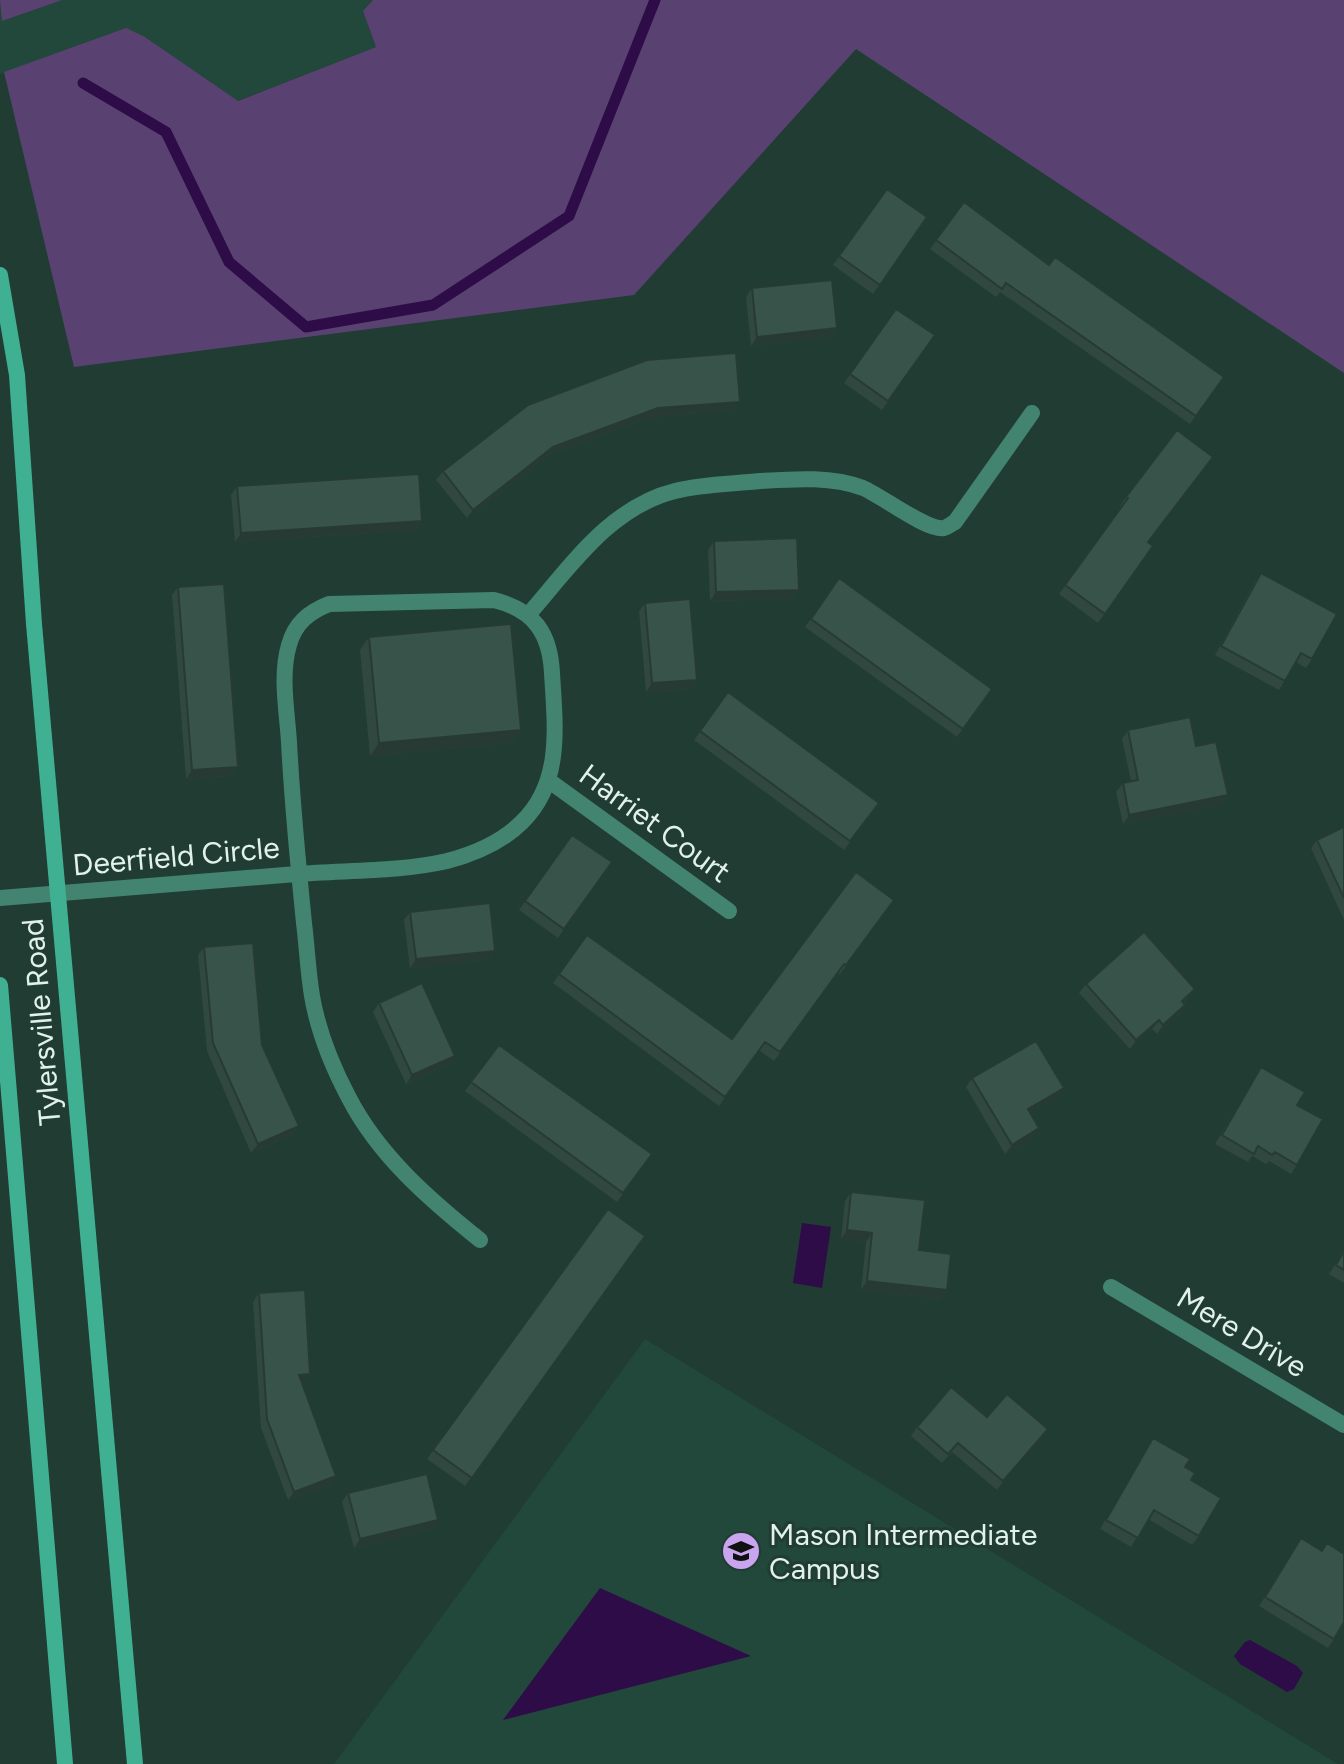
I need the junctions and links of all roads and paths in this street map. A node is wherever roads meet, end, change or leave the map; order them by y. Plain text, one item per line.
1 (0, 275) edge
2 (1032, 413) dead end
3 (528, 615) junction
4 (548, 780) junction
5 (299, 874) junction
6 (57, 894) junction
7 (0, 898) edge
8 (729, 911) dead end
9 (0, 985) edge
10 (480, 1240) dead end
11 (1111, 1287) dead end
12 (1344, 1425) edge
13 (65, 1764) edge
14 (135, 1764) edge

1 - 6 main road, Tylersville Road
2 - 3 street
3 - 4 street, Deerfield Circle
3 - 5 street, Deerfield Circle
4 - 5 street, Deerfield Circle
4 - 8 street, Harriet Court
5 - 6 street, Deerfield Circle
5 - 10 street
6 - 7 street, Deerfield Circle
6 - 14 main road, Tylersville Road
9 - 13 main road, Tylersville Road
11 - 12 street, Mere Drive

